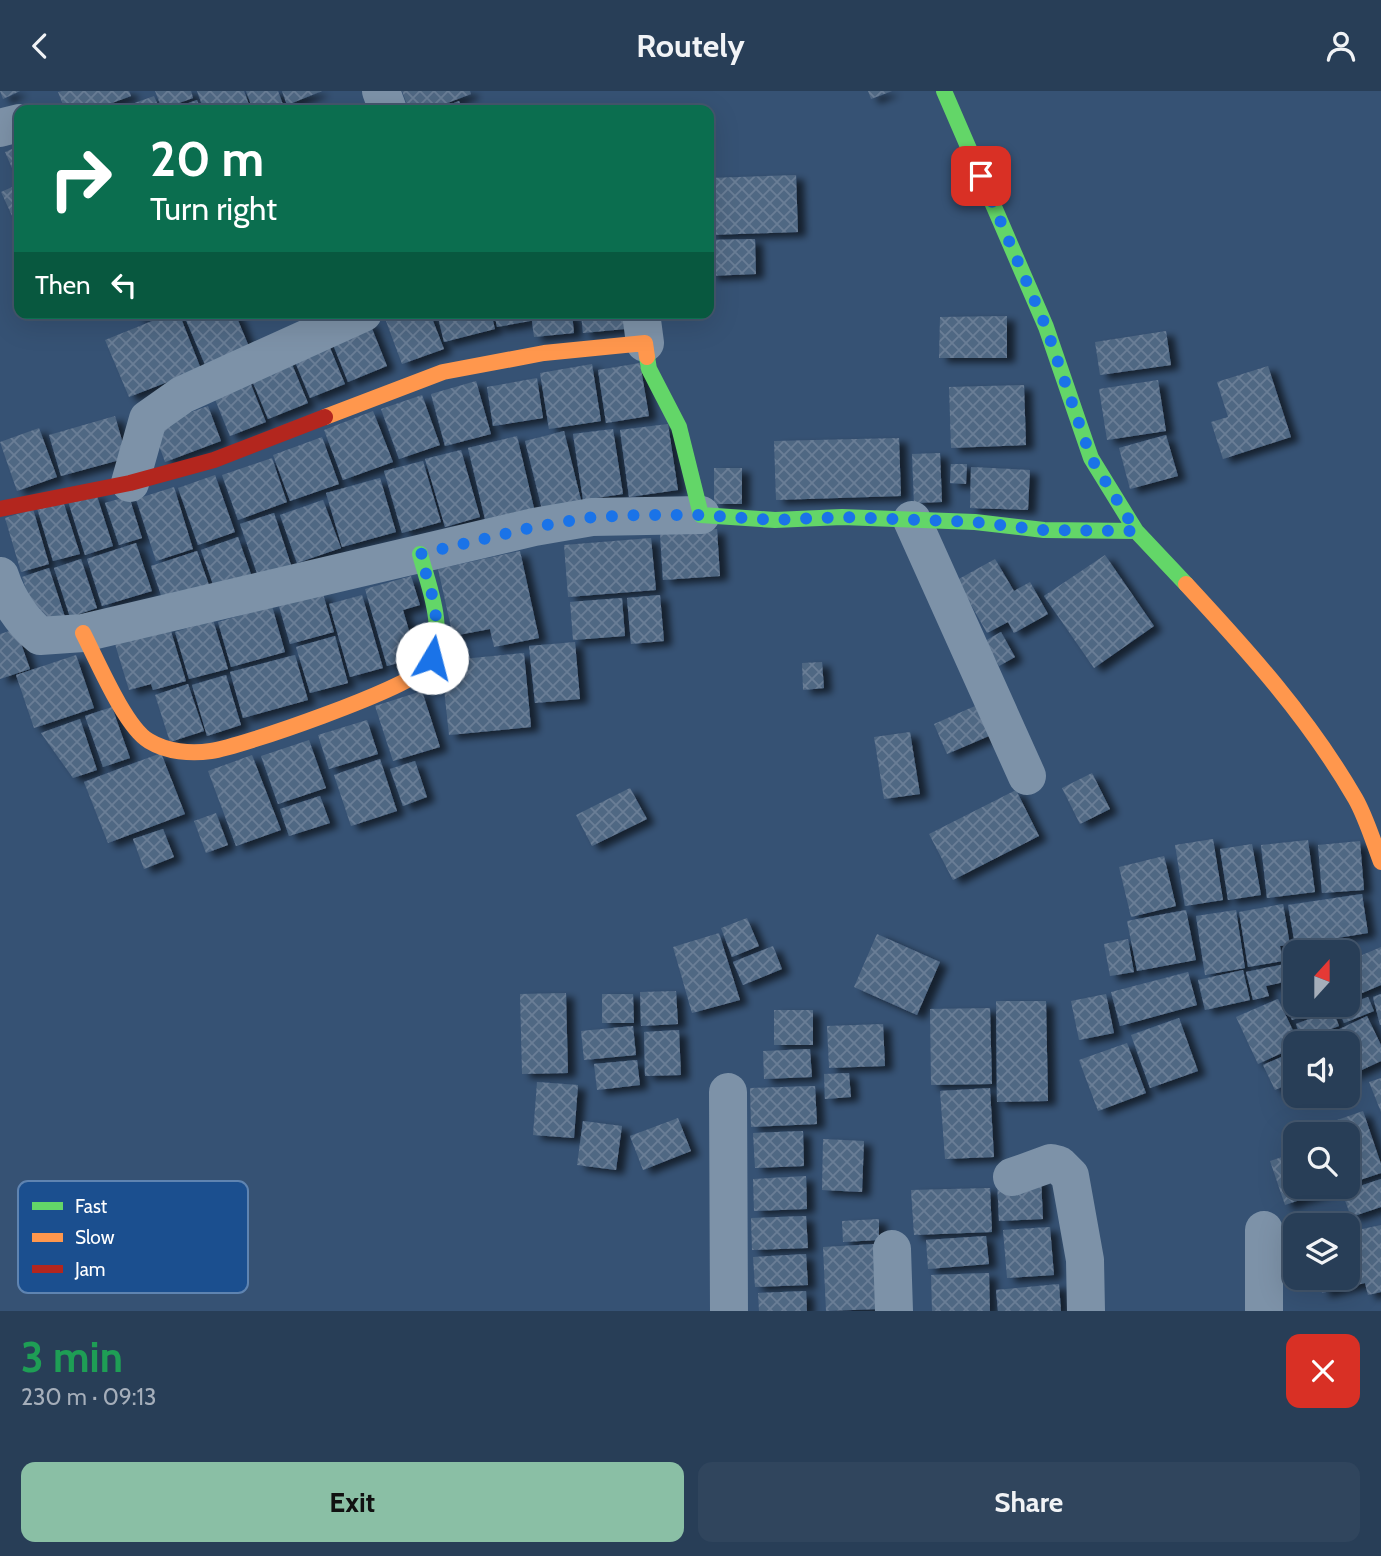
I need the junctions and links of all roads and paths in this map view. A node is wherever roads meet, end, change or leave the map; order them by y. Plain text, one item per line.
1 (944, 91) edge
2 (350, 319) edge
3 (643, 328) edge
4 (130, 483) junction
5 (0, 509) edge
6 (701, 515) junction
7 (912, 520) junction
8 (1136, 531) junction
9 (420, 554) junction
10 (0, 576) edge
11 (83, 633) junction
12 (1027, 776) dead end
13 (1381, 862) edge
14 (728, 1091) dead end
15 (1012, 1177) dead end
16 (1264, 1230) dead end
17 (892, 1249) dead end
18 (729, 1311) edge
19 (894, 1311) edge
20 (1086, 1311) edge
21 (1264, 1311) edge

1 - 8 street
2 - 4 street
3 - 4 street
3 - 6 street
4 - 5 street
6 - 7 street
6 - 9 street
7 - 8 street
7 - 12 street
8 - 13 street
9 - 11 street
9 - 11 street
10 - 11 street
14 - 18 street
15 - 20 street
16 - 21 street
17 - 19 street

